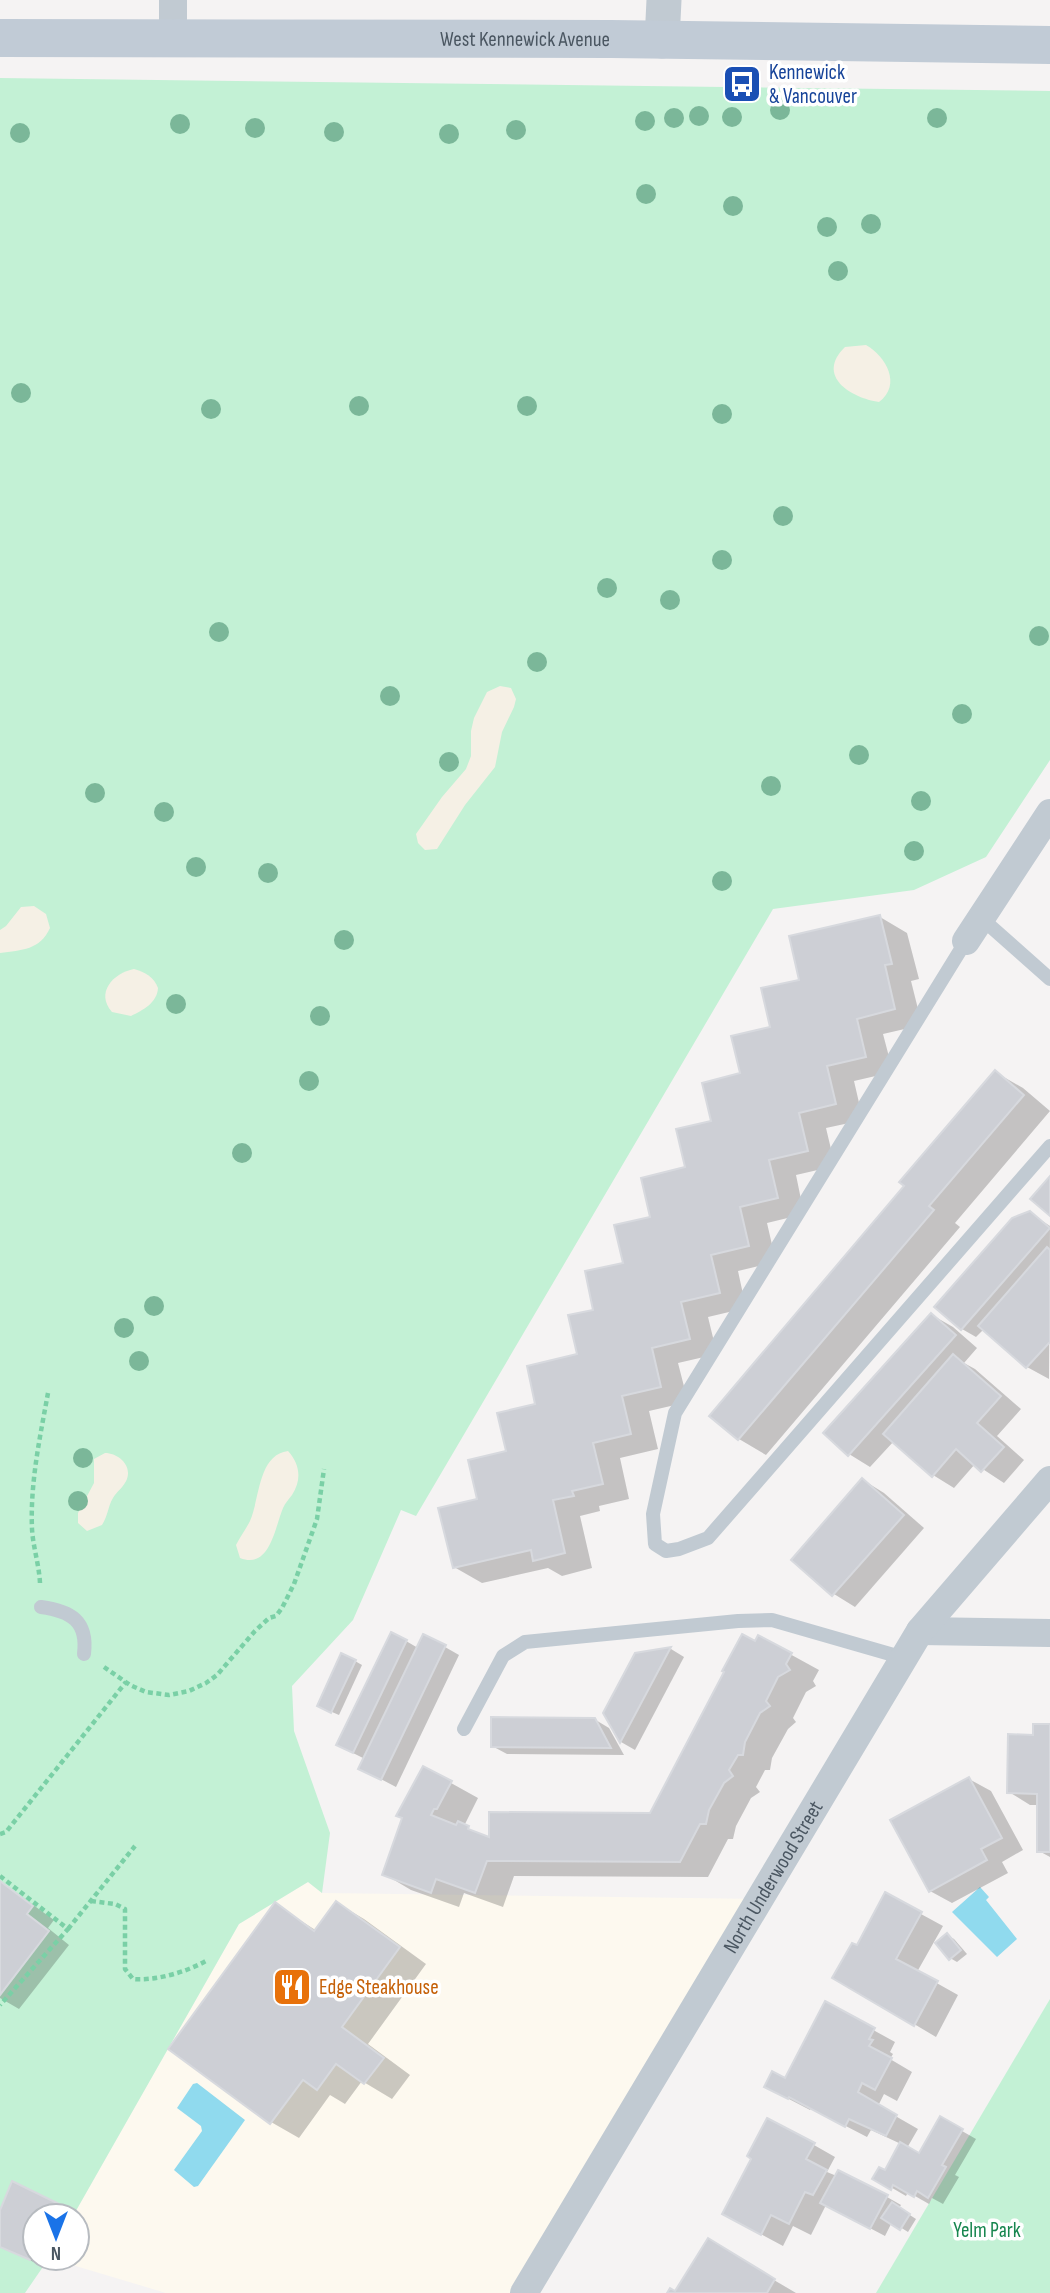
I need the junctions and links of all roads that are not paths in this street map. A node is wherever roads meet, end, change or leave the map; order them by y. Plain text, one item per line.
1 (173, 0) edge
2 (664, 0) edge
3 (0, 38) edge
4 (173, 39) junction
5 (663, 41) junction
6 (1050, 45) edge
7 (1050, 813) edge
8 (980, 917) junction
9 (966, 941) joint
10 (1050, 979) edge
11 (1050, 1146) edge
12 (1050, 1480) edge
13 (41, 1607) road end
14 (920, 1631) junction
15 (1050, 1633) edge
16 (84, 1654) road end
17 (904, 1658) junction
18 (464, 1728) dead end
19 (524, 2293) edge

1 - 4 street
2 - 5 street
3 - 4 main road, West Kennewick Avenue
4 - 5 main road, West Kennewick Avenue
5 - 6 main road, West Kennewick Avenue
7 - 8 street
8 - 9 street
8 - 10 lane
9 - 11 lane
12 - 14 street, North Underwood Street
13 - 16 lane
14 - 15 street
14 - 17 street, North Underwood Street
17 - 18 lane
17 - 19 street, North Underwood Street

